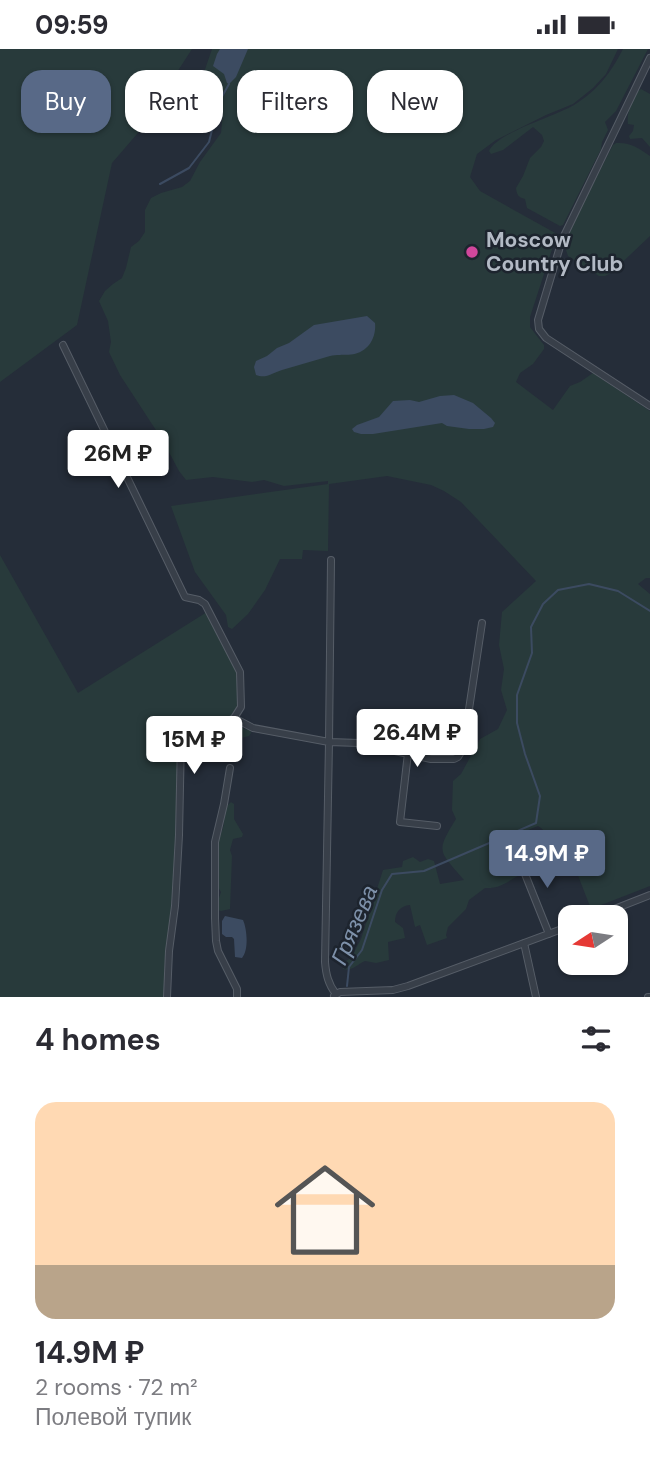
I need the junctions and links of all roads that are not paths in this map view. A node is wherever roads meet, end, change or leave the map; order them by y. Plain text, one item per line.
1 (650, 58) edge
2 (63, 345) dead end
3 (650, 406) edge
4 (331, 560) dead end
5 (482, 623) dead end
6 (234, 718) junction
7 (329, 742) junction
8 (408, 753) junction
9 (230, 768) dead end
10 (437, 826) dead end
11 (548, 847) dead end
12 (650, 895) edge
13 (625, 905) edge
14 (558, 931) edge
15 (549, 934) junction
16 (524, 943) junction
17 (334, 996) edge
18 (167, 997) edge
19 (237, 997) edge
20 (536, 997) edge

1 - 3 street
2 - 6 street
4 - 7 street
5 - 8 street
6 - 7 street
6 - 18 street
7 - 8 street
7 - 17 street
8 - 10 street
9 - 19 street
11 - 15 street
12 - 13 street
14 - 15 street
15 - 16 street
16 - 17 street
16 - 20 street

